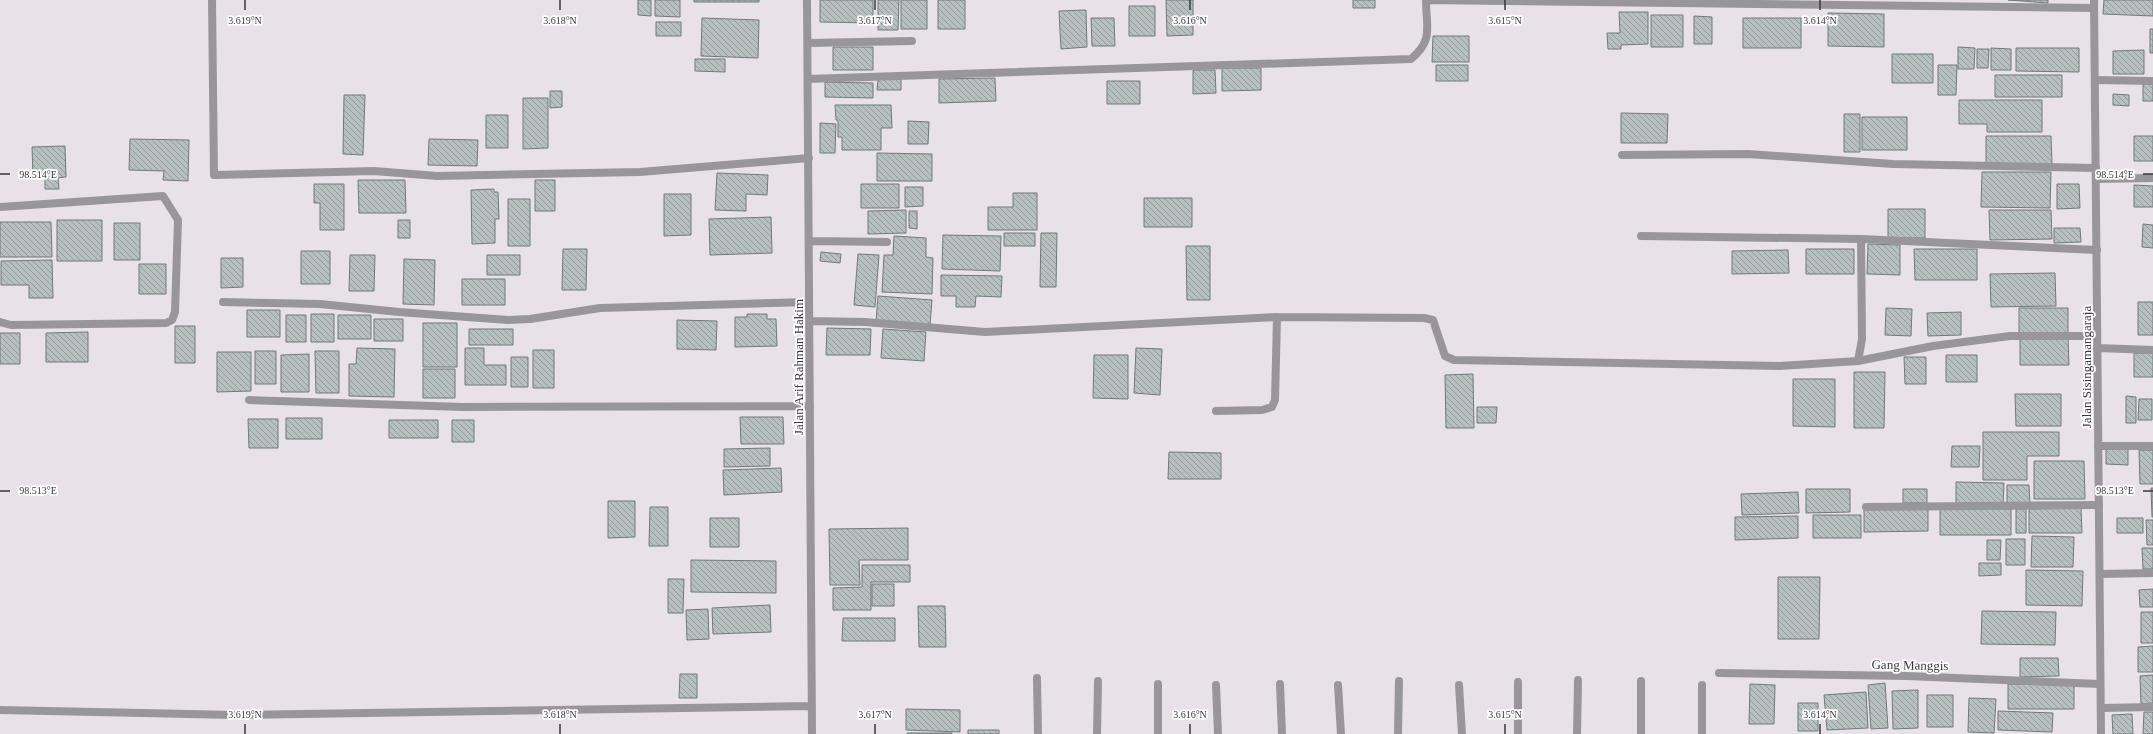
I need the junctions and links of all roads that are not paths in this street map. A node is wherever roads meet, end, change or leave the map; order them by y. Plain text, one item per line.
1 (212, 0) edge
2 (808, 0) edge
3 (1426, 0) edge
4 (2094, 4) edge
5 (912, 41) dead end
6 (808, 43) junction
7 (808, 79) junction
8 (2095, 80) junction
9 (2153, 81) edge
10 (1622, 154) dead end
11 (809, 158) junction
12 (2096, 168) junction
13 (2153, 178) edge
14 (2096, 179) junction
15 (0, 207) edge
16 (1641, 236) dead end
17 (1861, 239) junction
18 (809, 241) junction
19 (887, 242) dead end
20 (2097, 250) junction
21 (223, 302) dead end
22 (809, 302) junction
23 (1277, 316) junction
24 (810, 321) junction
25 (0, 322) edge
26 (2097, 336) junction
27 (2097, 348) junction
28 (2153, 350) edge
29 (1858, 361) junction
30 (249, 400) dead end
31 (810, 406) junction
32 (1216, 412) dead end
33 (2098, 446) junction
34 (2153, 446) edge
35 (2099, 505) junction
36 (1866, 507) dead end
37 (2153, 573) edge
38 (2100, 574) junction
39 (1719, 672) dead end
40 (1037, 678) dead end
41 (1578, 680) dead end
42 (1098, 681) dead end
43 (1399, 681) dead end
44 (1641, 681) dead end
45 (1518, 682) dead end
46 (1158, 684) dead end
47 (1280, 684) dead end
48 (1338, 684) dead end
49 (1459, 684) dead end
50 (1702, 684) dead end
51 (2100, 684) junction
52 (1216, 685) dead end
53 (812, 706) junction
54 (2153, 707) edge
55 (2101, 708) junction
56 (0, 710) edge
57 (812, 734) edge
58 (1038, 734) edge
59 (1097, 734) edge
60 (1158, 734) edge
61 (1218, 734) edge
62 (1282, 734) edge
63 (1340, 734) edge
64 (1398, 734) edge
65 (1462, 734) edge
66 (1518, 734) edge
67 (1578, 734) edge
68 (1641, 734) edge
69 (1702, 734) edge
70 (2101, 734) edge

1 - 11 street
2 - 6 street, Jalan Arif Rahman Hakim
3 - 4 street
3 - 7 street
4 - 8 street, Jalan Sisingamangaraja
5 - 6 street
6 - 7 street, Jalan Arif Rahman Hakim
7 - 11 street, Jalan Arif Rahman Hakim
8 - 9 street
8 - 12 street, Jalan Sisingamangaraja
10 - 12 street
11 - 18 street, Jalan Arif Rahman Hakim
12 - 14 street, Jalan Sisingamangaraja
13 - 14 street
14 - 20 street, Jalan Sisingamangaraja
15 - 25 street
16 - 17 street
17 - 20 street
17 - 29 street
18 - 19 street
18 - 22 street, Jalan Arif Rahman Hakim
20 - 26 street, Jalan Sisingamangaraja
21 - 22 street
22 - 24 street, Jalan Arif Rahman Hakim
23 - 24 street
23 - 29 street
23 - 32 street
24 - 31 street, Jalan Arif Rahman Hakim
26 - 27 street, Jalan Sisingamangaraja
26 - 29 street
27 - 28 street
27 - 33 street, Jalan Sisingamangaraja
30 - 31 street
31 - 53 street, Jalan Arif Rahman Hakim
33 - 34 street
33 - 35 street, Jalan Sisingamangaraja
35 - 36 street
35 - 38 street, Jalan Sisingamangaraja
37 - 38 street
38 - 51 street, Jalan Sisingamangaraja
39 - 51 street, Gang Manggis
40 - 58 street
41 - 67 street
42 - 59 street
43 - 64 street
44 - 68 street
45 - 66 street
46 - 60 street
47 - 62 street
48 - 63 street
49 - 65 street
50 - 69 street
51 - 55 street, Jalan Sisingamangaraja
52 - 61 street
53 - 56 street
53 - 57 street, Jalan Arif Rahman Hakim
54 - 55 street
55 - 70 street, Jalan Sisingamangaraja

